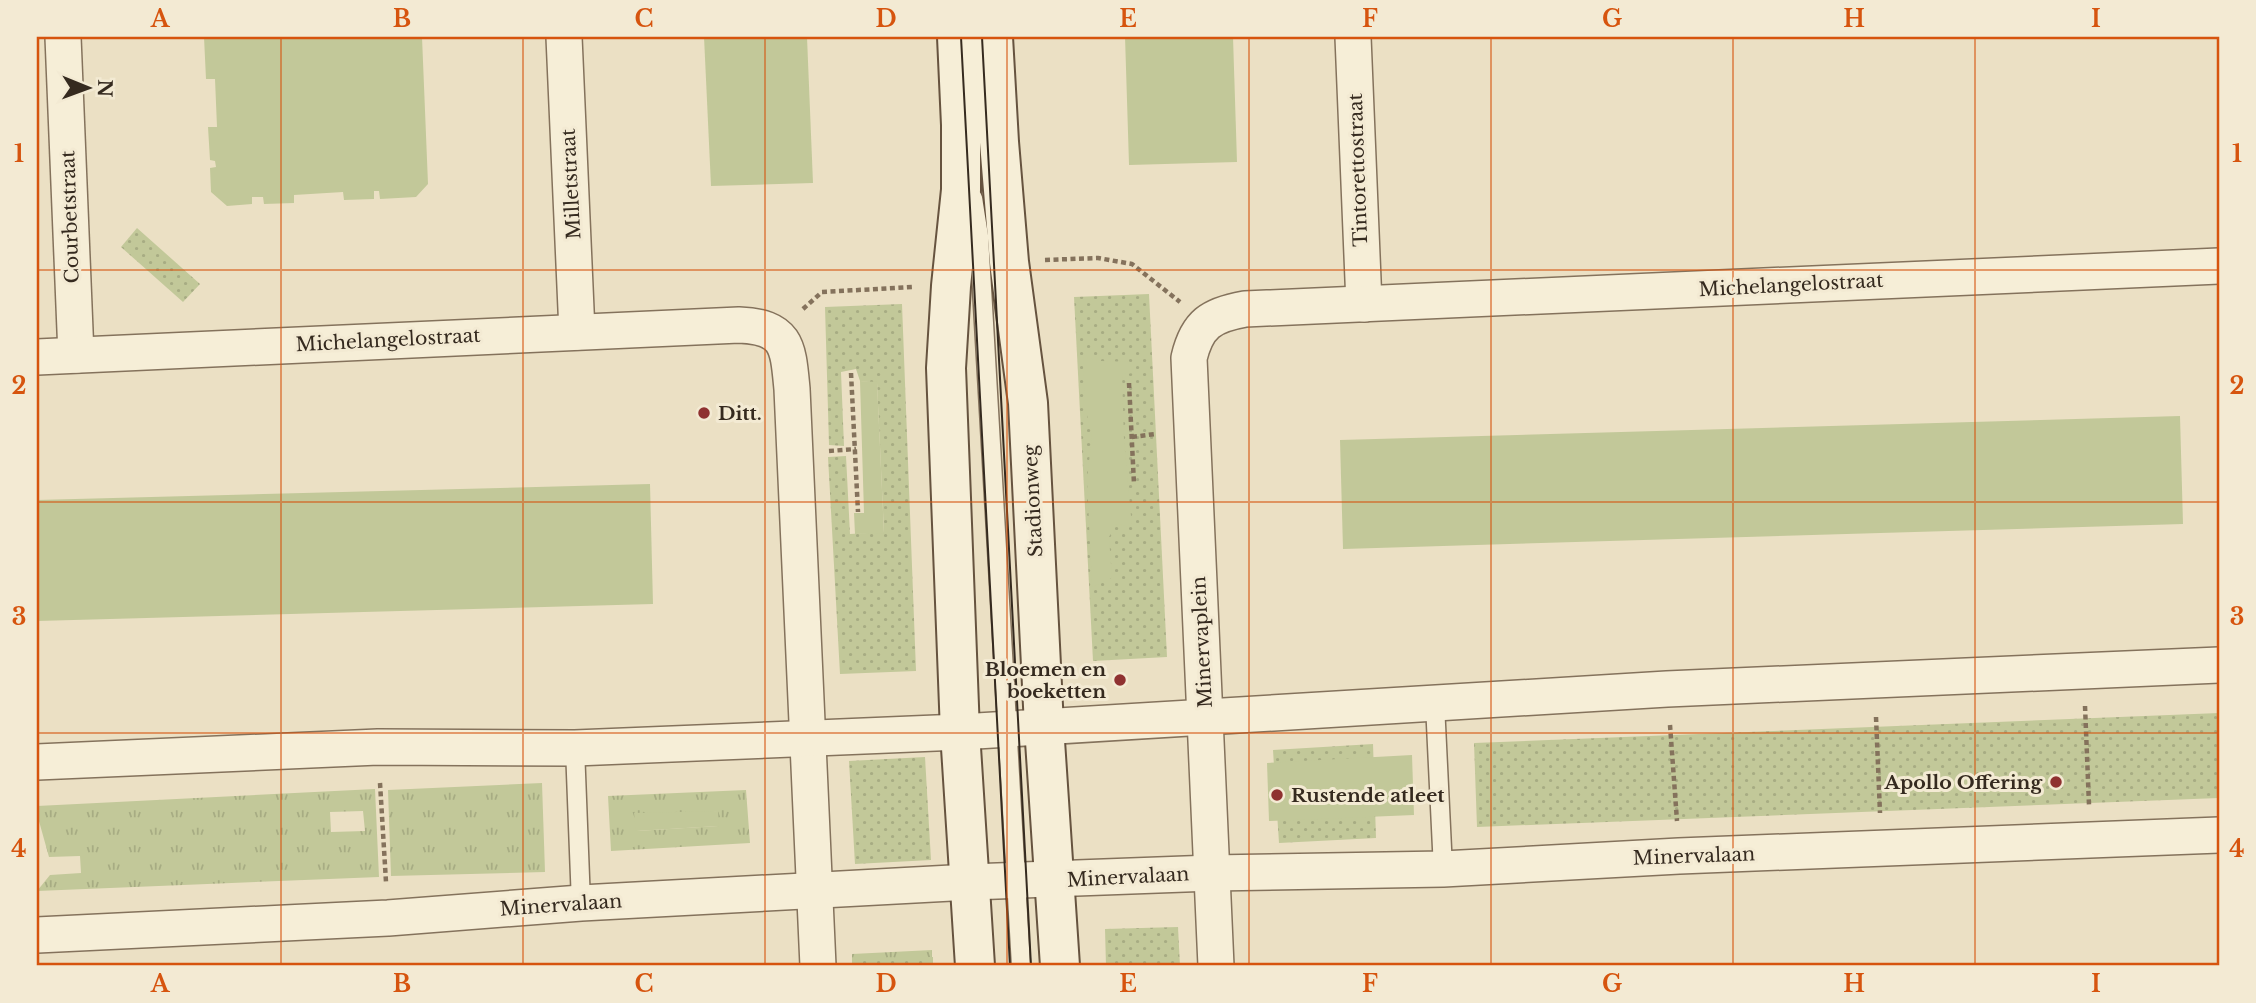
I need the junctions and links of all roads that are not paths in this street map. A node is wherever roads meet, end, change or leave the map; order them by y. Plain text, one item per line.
1 (63, 37) edge
2 (564, 37) edge
3 (957, 37) edge
4 (993, 37) edge
5 (1353, 37) edge
6 (961, 125) junction
7 (2219, 266) edge
8 (1364, 304) junction
9 (578, 331) junction
10 (76, 355) junction
11 (37, 357) edge
12 (2219, 665) edge
13 (1435, 704) junction
14 (1206, 718) junction
15 (1025, 728) junction
16 (960, 732) junction
17 (808, 737) junction
18 (575, 748) junction
19 (37, 762) edge
20 (2219, 835) edge
21 (1443, 869) junction
22 (1212, 873) junction
23 (1054, 880) junction
24 (1016, 881) junction
25 (970, 882) junction
26 (815, 891) junction
27 (581, 903) junction
28 (37, 935) edge
29 (818, 966) edge
30 (975, 966) edge
31 (1021, 966) edge
32 (1060, 966) edge
33 (1216, 966) edge

1 - 10 street, Courbetstraat
2 - 9 street, Milletstraat
3 - 6 main road, Stadionweg
4 - 15 main road, Stadionweg
5 - 8 street, Tintorettostraat
6 - 15 lane, Stadionweg
6 - 16 main road, Stadionweg
7 - 8 street, Michelangelostraat
8 - 14 street, Minervaplein
9 - 10 street, Michelangelostraat
9 - 17 street, Michelangelostraat
10 - 11 street, Michelangelostraat
12 - 13 street
13 - 14 street
13 - 21 lane
14 - 15 street
14 - 22 street, Minervaplein
15 - 16 street
15 - 23 main road, Stadionweg
15 - 24 lane, Stadionweg
16 - 17 street
16 - 25 main road, Stadionweg
17 - 18 street
17 - 26 street
18 - 19 street
18 - 27 lane
20 - 21 street, Minervalaan
21 - 22 street, Minervalaan
22 - 23 street, Minervalaan
22 - 33 street, Minervaplein
23 - 24 street, Minervalaan
23 - 32 main road, Stadionweg
24 - 25 street, Minervalaan
24 - 31 lane, Stadionweg
25 - 26 street, Minervalaan
25 - 30 main road, Stadionweg
26 - 27 street, Minervalaan
26 - 29 street
27 - 28 street, Minervalaan

